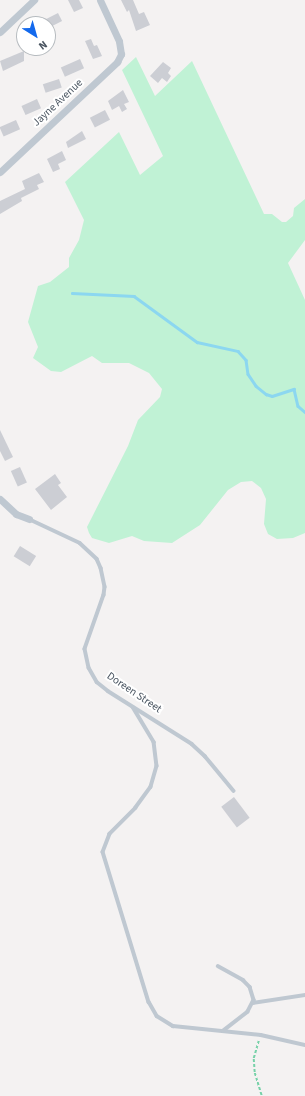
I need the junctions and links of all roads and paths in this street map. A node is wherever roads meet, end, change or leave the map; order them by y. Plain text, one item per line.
1 (34, 0) edge
2 (100, 0) edge
3 (0, 32) edge
4 (0, 172) edge
5 (0, 499) edge
6 (29, 519) joint
7 (133, 707) junction
8 (234, 791) dead end
9 (218, 966) dead end
10 (305, 995) edge
11 (253, 1003) junction
12 (224, 1032) junction
13 (261, 1035) junction
14 (305, 1045) edge
15 (262, 1096) edge

1 - 3 street
2 - 4 street, Jayne Avenue
5 - 6 street, Doreen Street
6 - 7 lane, Doreen Street
7 - 8 lane, Doreen Street
7 - 12 lane
9 - 11 lane
10 - 11 lane
11 - 12 lane
12 - 13 lane
13 - 14 lane
13 - 15 path

